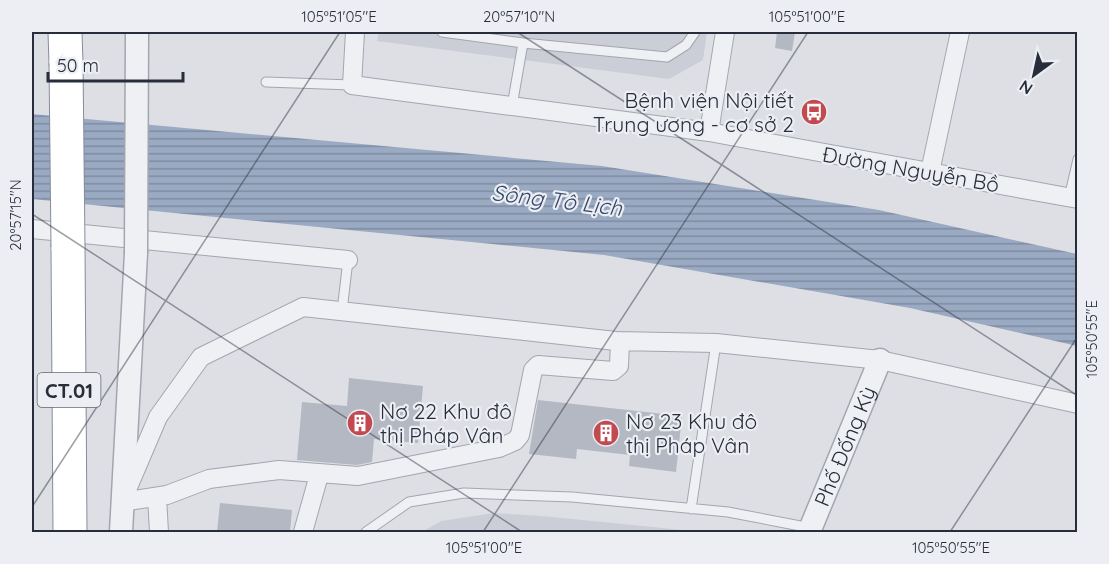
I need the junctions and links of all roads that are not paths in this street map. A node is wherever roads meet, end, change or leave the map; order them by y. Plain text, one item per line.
1 (65, 32) edge
2 (137, 32) edge
3 (355, 32) edge
4 (442, 32) edge
5 (694, 32) edge
6 (725, 32) edge
7 (960, 32) edge
8 (523, 43) junction
9 (266, 82) dead end
10 (352, 85) junction
11 (512, 106) junction
12 (710, 132) junction
13 (1077, 159) edge
14 (930, 172) junction
15 (1073, 199) edge
16 (32, 229) edge
17 (348, 260) joint
18 (342, 311) junction
19 (620, 342) junction
20 (716, 343) junction
21 (880, 360) junction
22 (1077, 404) edge
23 (319, 474) junction
24 (157, 497) junction
25 (122, 502) junction
26 (691, 509) junction
27 (810, 530) edge
28 (70, 532) edge
29 (121, 532) edge
30 (159, 532) edge
31 (303, 532) edge
32 (366, 532) edge

1 - 28 highway, CT.01, bridge
2 - 25 street, bridge
3 - 10 street
4 - 8 lane
5 - 8 lane
6 - 12 street
7 - 14 street
8 - 11 lane
9 - 10 lane
10 - 11 street, Đường Nguyễn Bồ
11 - 12 street, Đường Nguyễn Bồ
12 - 14 street, Đường Nguyễn Bồ
13 - 15 lane
14 - 15 street, Đường Nguyễn Bồ
16 - 17 street
17 - 18 lane
18 - 19 street
18 - 25 street
19 - 20 street
19 - 23 street
20 - 21 street
20 - 26 lane
21 - 22 street
21 - 27 street, Phố Đống Kỳ
23 - 24 street
23 - 31 street
24 - 25 street
24 - 30 street
25 - 29 street
26 - 27 lane
26 - 32 lane

